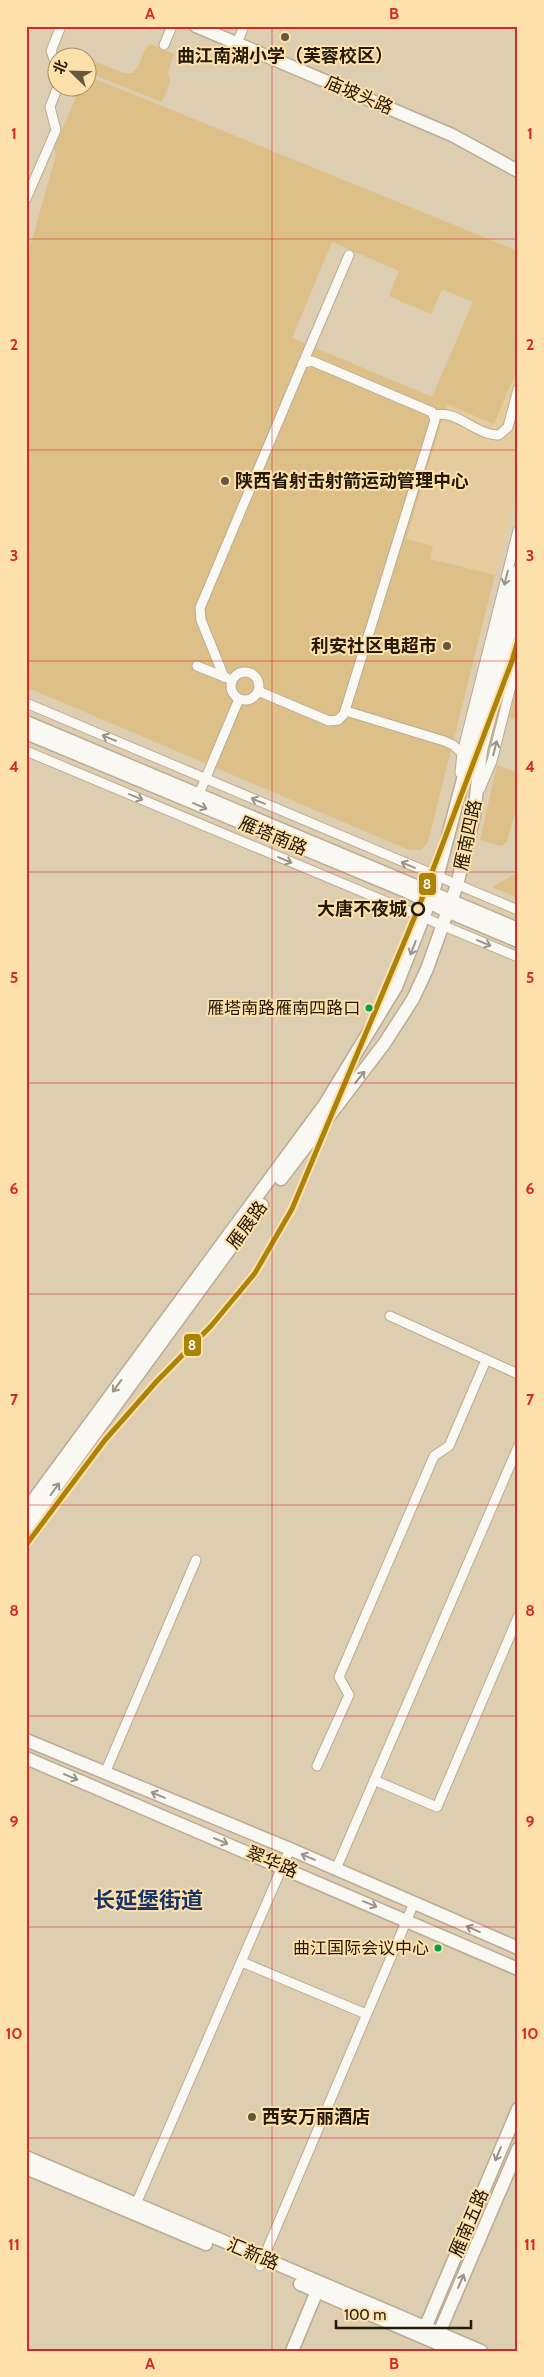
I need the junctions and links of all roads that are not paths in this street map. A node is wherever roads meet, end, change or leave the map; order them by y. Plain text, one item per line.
1 (61, 26) edge
2 (172, 26) edge
3 (196, 26) edge
4 (244, 26) edge
5 (236, 43) junction
6 (164, 45) dead end
7 (52, 48) edge
8 (53, 98) edge
9 (518, 170) edge
10 (26, 200) edge
11 (349, 255) dead end
12 (304, 363) junction
13 (518, 389) edge
14 (435, 415) junction
15 (518, 530) edge
16 (518, 571) edge
17 (518, 611) edge
18 (518, 658) edge
19 (198, 666) dead end
20 (228, 678) junction
21 (258, 691) junction
22 (239, 698) junction
23 (26, 703) edge
24 (346, 711) junction
25 (26, 722) edge
26 (26, 733) edge
27 (26, 751) edge
28 (462, 753) junction
29 (205, 778) junction
30 (459, 788) junction
31 (199, 794) junction
32 (478, 794) junction
33 (437, 877) junction
34 (457, 885) junction
35 (432, 897) junction
36 (451, 907) junction
37 (518, 910) edge
38 (424, 919) junction
39 (443, 927) junction
40 (518, 929) edge
41 (518, 941) edge
42 (518, 957) edge
43 (390, 1316) dead end
44 (486, 1360) junction
45 (518, 1374) edge
46 (518, 1447) edge
47 (26, 1510) edge
48 (26, 1528) edge
49 (196, 1560) dead end
50 (518, 1616) edge
51 (26, 1740) edge
52 (26, 1758) edge
53 (317, 1766) dead end
54 (105, 1772) junction
55 (374, 1780) junction
56 (290, 1849) junction
57 (282, 1867) junction
58 (336, 1869) junction
59 (414, 1903) junction
60 (406, 1920) junction
61 (518, 1948) edge
62 (242, 1962) junction
63 (518, 1969) edge
64 (366, 2014) junction
65 (518, 2109) edge
66 (518, 2148) edge
67 (26, 2157) edge
68 (26, 2168) edge
69 (136, 2204) junction
70 (261, 2262) junction
71 (317, 2291) junction
72 (423, 2332) junction
73 (437, 2337) junction
74 (292, 2351) edge
75 (455, 2351) edge
76 (480, 2351) edge

1 - 7 street
2 - 6 street
3 - 5 main road, 庙坡头路
4 - 5 street
5 - 9 main road, 庙坡头路
8 - 10 street
11 - 12 street
12 - 14 street
12 - 20 street
13 - 14 street
14 - 24 street
15 -> 28 street
16 - 30 main road, 雁南四路
17 - 32 main road, 雁南四路
32 -> 18 street
19 - 20 street
20 - 21 street
20 - 22 street
21 - 22 street
21 - 24 street
22 - 29 street
29 -> 23 street
24 - 28 street
25 - 31 main road, 雁塔南路
26 -> 35 main road, 雁塔南路
27 -> 38 street
28 - 30 street
29 - 31 street
33 -> 29 street
30 - 33 main road, 雁南四路
31 - 35 main road, 雁塔南路
32 - 34 main road, 雁南四路
33 - 34 street
33 - 35 main road, 雁南四路
34 - 36 main road, 雁南四路
34 - 37 street
35 - 36 main road, 雁塔南路
35 - 38 main road, 雁展路
36 - 39 main road, 雁展路
36 - 40 main road, 雁塔南路
36 - 41 main road, 雁塔南路
38 - 39 street
38 -> 47 main road, 雁展路
39 -> 42 street
48 -> 39 main road, 雁展路
43 - 44 street
44 - 45 street
44 - 53 street
46 - 55 street
49 - 54 street
50 - 55 street
51 - 54 main road, 翠华路
52 -> 57 main road, 翠华路
56 -> 54 main road, 翠华路
55 - 58 street
56 - 57 street
58 -> 56 main road, 翠华路
57 -> 60 main road, 翠华路
57 - 62 street
58 - 59 main road, 翠华路
59 - 60 street
61 -> 59 main road, 翠华路
60 - 63 main road, 翠华路
60 - 64 street
62 - 64 street
62 - 69 street
64 - 70 street
65 -> 72 main road, 雁南五路
73 -> 66 main road, 雁南五路
67 - 69 main road, 汇新路
68 - 70 main road, 汇新路
69 - 70 main road, 汇新路
70 - 71 main road, 汇新路
70 - 72 main road, 汇新路
71 - 72 main road, 汇新路
71 - 74 main road
72 - 73 main road, 汇新路
73 - 75 main road, 汇新路
73 - 76 main road, 汇新路

